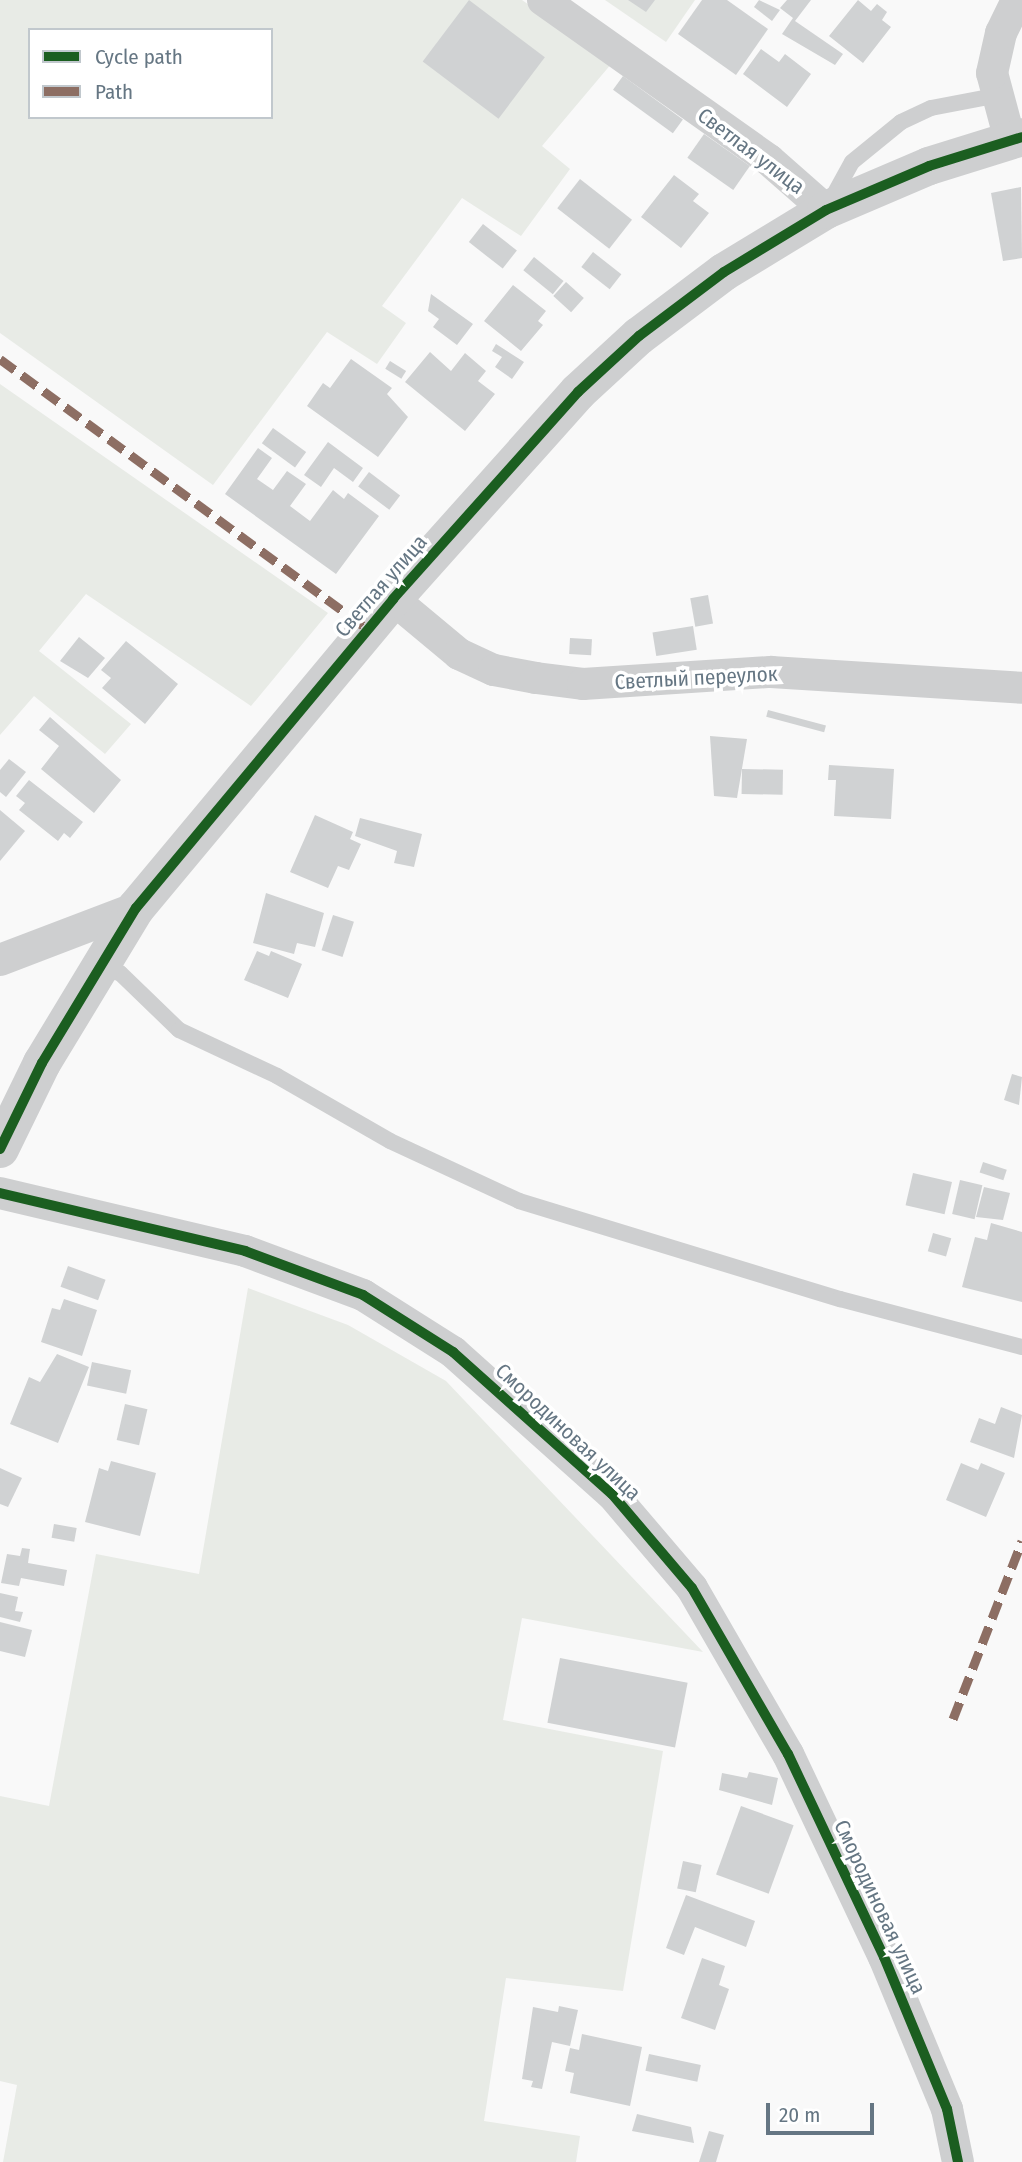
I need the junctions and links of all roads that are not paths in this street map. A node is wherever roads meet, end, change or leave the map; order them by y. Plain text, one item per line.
1 (543, 0) edge
2 (1017, 0) edge
3 (994, 96) junction
4 (1016, 138) edge
5 (826, 210) junction
6 (393, 600) junction
7 (1022, 688) edge
8 (136, 908) junction
9 (0, 960) edge
10 (99, 969) junction
11 (0, 1149) edge
12 (0, 1193) edge
13 (1022, 1347) edge
14 (958, 2162) edge

1 - 5 street, Светлая улица
2 - 3 street
3 - 4 street
3 - 5 lane
4 - 5 street
5 - 6 street, Светлая улица
6 - 7 street, Светлый переулок
6 - 8 street, Светлая улица
8 - 9 street
8 - 10 street, Светлая улица
10 - 11 street, Светлая улица
10 - 13 lane
12 - 14 street, Смородиновая улица

